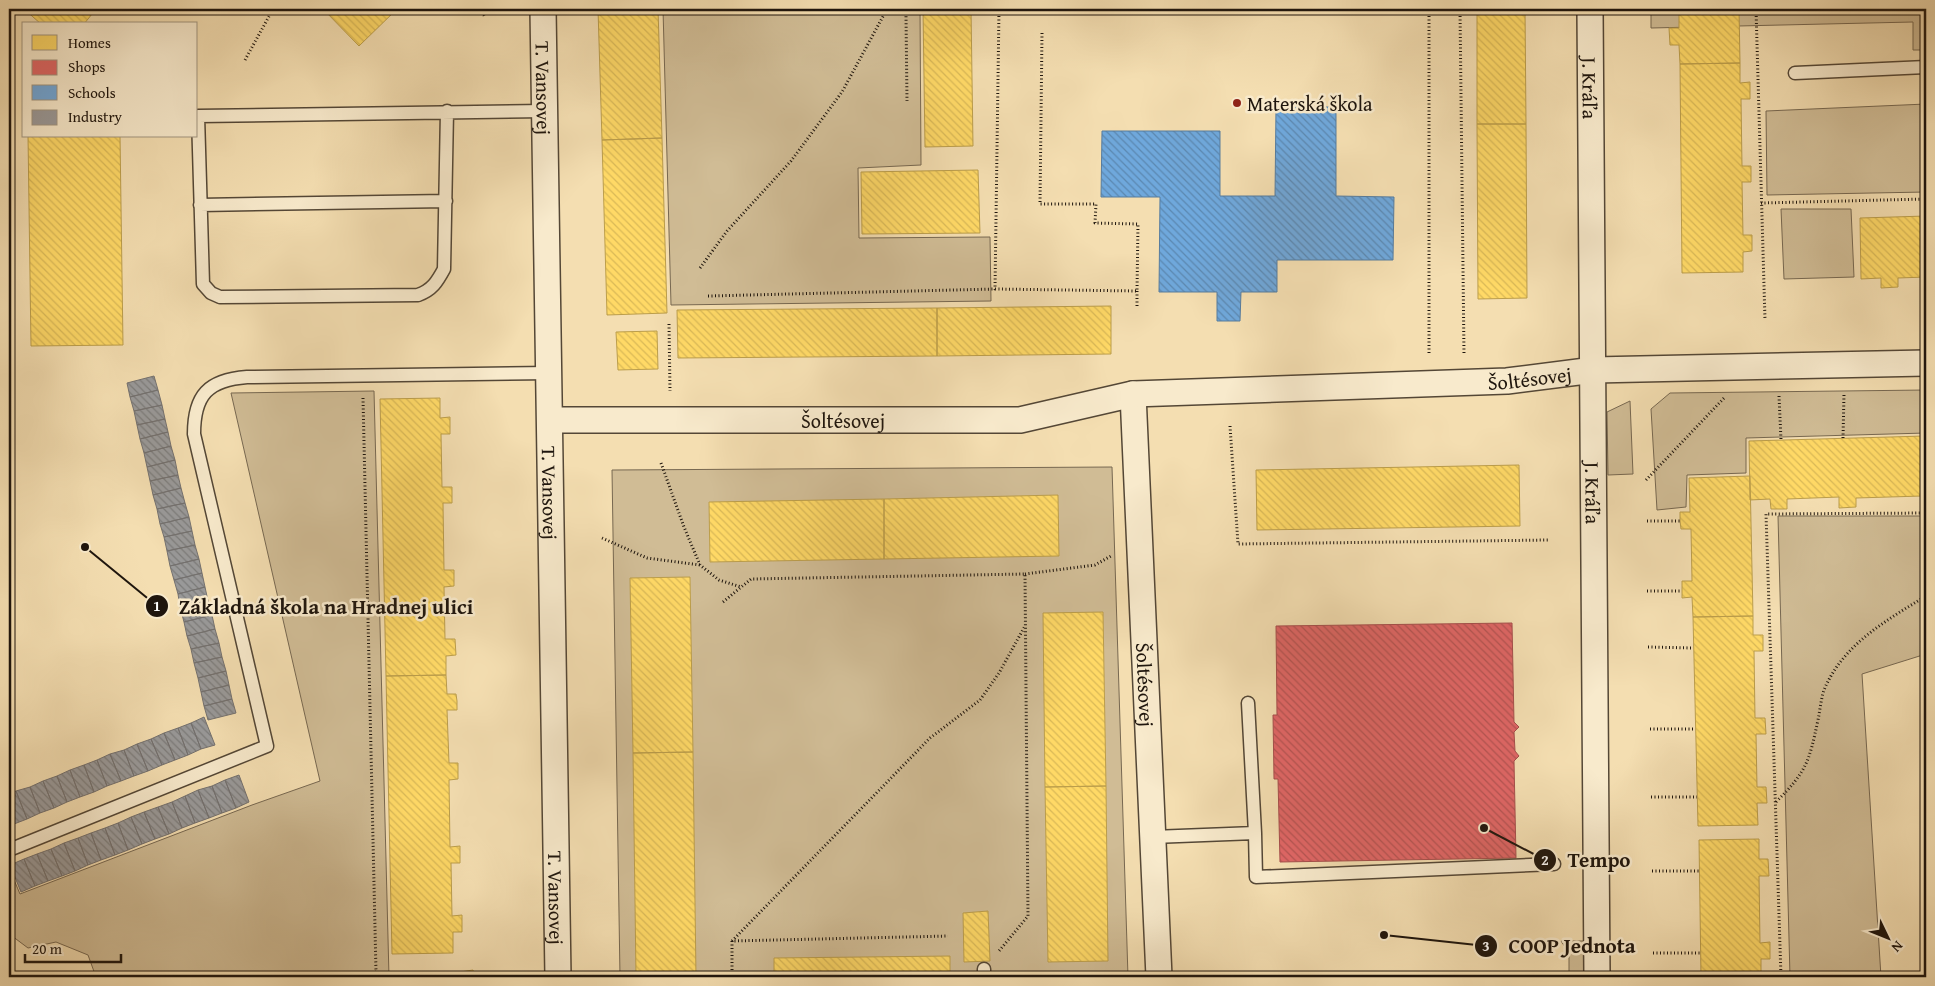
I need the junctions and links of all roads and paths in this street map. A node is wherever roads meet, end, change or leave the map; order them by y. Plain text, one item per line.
1 (273, 9) edge
2 (480, 9) edge
3 (543, 9) edge
4 (887, 9) edge
5 (899, 9) edge
6 (999, 9) edge
7 (1429, 9) edge
8 (1460, 9) edge
9 (1590, 9) edge
10 (1756, 9) edge
11 (484, 17) dead end
12 (1042, 33) dead end
13 (245, 60) dead end
14 (1926, 67) edge
15 (1795, 73) dead end
16 (907, 100) dead end
17 (448, 111) junction
18 (544, 111) junction
19 (1926, 199) edge
20 (446, 201) junction
21 (1761, 203) junction
22 (200, 205) junction
23 (700, 268) dead end
24 (996, 289) junction
25 (1137, 291) junction
26 (708, 296) dead end
27 (1137, 306) dead end
28 (1764, 320) dead end
29 (669, 324) dead end
30 (1464, 357) dead end
31 (1429, 358) dead end
32 (1594, 370) junction
33 (550, 373) junction
34 (1925, 373) edge
35 (363, 375) junction
36 (1729, 393) dead end
37 (1844, 393) dead end
38 (1133, 394) junction
39 (1779, 395) dead end
40 (670, 396) dead end
41 (551, 420) junction
42 (1230, 426) dead end
43 (1925, 436) dead end
44 (1843, 438) dead end
45 (1781, 440) dead end
46 (661, 463) dead end
47 (1646, 480) dead end
48 (1926, 513) edge
49 (1646, 521) dead end
50 (1680, 521) dead end
51 (602, 538) dead end
52 (1139, 540) junction
53 (1549, 540) dead end
54 (700, 565) junction
55 (1025, 574) junction
56 (742, 587) junction
57 (1682, 590) dead end
58 (1647, 591) dead end
59 (1926, 598) edge
60 (723, 602) dead end
61 (1026, 625) junction
62 (1648, 647) dead end
63 (1693, 648) dead end
64 (1248, 703) dead end
65 (1650, 729) dead end
66 (1695, 729) dead end
67 (1651, 797) dead end
68 (1697, 797) dead end
69 (1775, 802) junction
70 (1254, 832) junction
71 (1153, 837) junction
72 (9, 850) edge
73 (1554, 864) dead end
74 (1652, 871) dead end
75 (1699, 871) dead end
76 (948, 936) dead end
77 (732, 940) junction
78 (1653, 953) dead end
79 (1700, 953) dead end
80 (984, 973) edge
81 (363, 977) edge
82 (558, 977) edge
83 (732, 977) edge
84 (1159, 977) edge
85 (1597, 977) edge
86 (1781, 977) edge

1 - 13 path
2 - 11 path
3 - 18 street, T. Vansovej
4 - 23 path
5 - 16 path
6 - 24 path
7 - 31 path
8 - 30 path
9 - 32 street, J. Kráľa
10 - 21 path
12 - 25 path
14 - 15 lane
17 - 18 lane
17 - 20 lane
17 - 22 lane
18 - 33 street, T. Vansovej
19 - 21 path
20 - 22 lane
20 - 22 lane
21 - 28 path
24 - 25 path
24 - 26 path
25 - 27 path
29 - 40 path
32 - 34 street, Šoltésovej
32 - 38 street, Šoltésovej
32 - 85 street, J. Kráľa
33 - 35 lane
33 - 41 street, T. Vansovej
34 - 43 path
35 - 72 lane
35 - 81 path
36 - 47 path
37 - 44 path
38 - 41 street, Šoltésovej
38 - 52 street, Šoltésovej
39 - 45 path
41 - 82 street, T. Vansovej
42 - 53 path
46 - 54 path
48 - 69 path
49 - 50 path
51 - 54 path
52 - 55 path
52 - 71 street, Šoltésovej
54 - 56 path
55 - 56 path
55 - 61 path
56 - 60 path
57 - 58 path
59 - 69 path
61 - 77 path
61 - 80 path
62 - 63 path
64 - 70 lane
65 - 66 path
67 - 68 path
69 - 86 path
70 - 71 lane
70 - 73 lane
71 - 84 street, Šoltésovej
74 - 75 path
76 - 77 path
77 - 83 path
78 - 79 path

